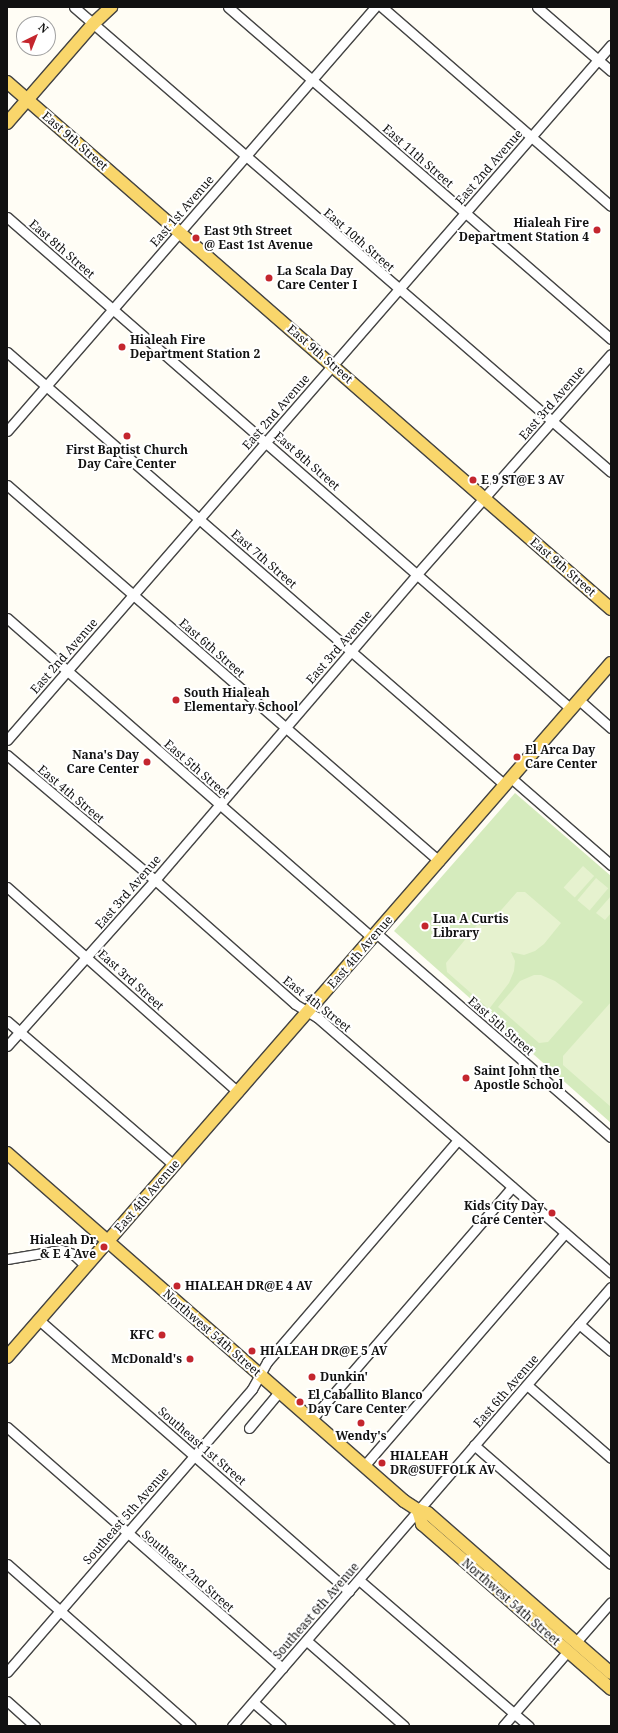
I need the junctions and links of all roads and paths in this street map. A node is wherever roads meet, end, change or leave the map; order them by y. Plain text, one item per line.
1 (74, 7) edge
2 (102, 7) edge
3 (111, 7) edge
4 (228, 7) edge
5 (376, 7) edge
6 (382, 7) edge
7 (537, 7) edge
8 (93, 24) junction
9 (611, 45) edge
10 (598, 60) junction
11 (611, 72) edge
12 (312, 80) junction
13 (7, 82) edge
14 (27, 100) junction
15 (7, 123) edge
16 (531, 137) junction
17 (246, 156) junction
18 (611, 206) edge
19 (465, 213) junction
20 (7, 217) edge
21 (180, 232) junction
22 (399, 290) junction
23 (114, 309) junction
24 (611, 339) edge
25 (7, 352) edge
26 (611, 354) edge
27 (333, 365) junction
28 (47, 386) junction
29 (552, 421) junction
30 (7, 431) edge
31 (266, 442) junction
32 (611, 472) edge
33 (7, 485) edge
34 (485, 498) junction
35 (200, 519) junction
36 (418, 574) junction
37 (132, 595) junction
38 (611, 609) edge
39 (7, 618) edge
40 (352, 651) junction
41 (611, 663) edge
42 (67, 670) junction
43 (575, 704) junction
44 (286, 728) junction
45 (611, 728) edge
46 (7, 740) edge
47 (7, 755) edge
48 (508, 781) junction
49 (220, 805) junction
50 (439, 861) junction
51 (611, 865) edge
52 (155, 880) junction
53 (7, 888) edge
54 (374, 935) junction
55 (88, 957) junction
56 (307, 1013) junction
57 (7, 1021) edge
58 (19, 1032) junction
59 (7, 1046) edge
60 (238, 1092) junction
61 (611, 1137) edge
62 (458, 1140) junction
63 (7, 1153) edge
64 (174, 1165) junction
65 (512, 1187) junction
66 (565, 1233) junction
67 (108, 1241) junction
68 (7, 1259) edge
69 (86, 1266) junction
70 (611, 1273) edge
71 (611, 1287) edge
72 (39, 1320) junction
73 (579, 1324) junction
74 (611, 1351) edge
75 (7, 1357) edge
76 (259, 1374) junction
77 (527, 1385) junction
78 (279, 1392) junction
79 (311, 1420) junction
80 (7, 1427) edge
81 (248, 1428) dead end
82 (474, 1445) junction
83 (194, 1456) junction
84 (611, 1458) edge
85 (364, 1466) junction
86 (418, 1510) junction
87 (127, 1533) junction
88 (7, 1564) edge
89 (611, 1564) edge
90 (359, 1580) junction
91 (349, 1591) junction
92 (505, 1596) junction
93 (611, 1602) edge
94 (60, 1611) junction
95 (306, 1641) junction
96 (576, 1642) junction
97 (568, 1651) junction
98 (282, 1668) junction
99 (7, 1672) edge
100 (611, 1673) edge
101 (611, 1689) edge
102 (7, 1701) edge
103 (253, 1702) junction
104 (514, 1714) junction
105 (35, 1726) edge
106 (191, 1726) edge
107 (232, 1726) edge
108 (281, 1726) edge
109 (404, 1726) edge
110 (503, 1726) edge
111 (528, 1726) edge

1 - 8 street, East 10th Street
2 - 8 main road
3 - 8 main road
4 - 12 street, East 11th Street
5 - 12 street, East 1st Avenue
6 - 16 street
7 - 10 street
8 - 14 main road
8 - 17 street, East 10th Street
9 - 10 street, East 2nd Avenue
10 - 11 street
10 - 16 street, East 2nd Avenue
12 - 17 street, East 1st Avenue
12 - 19 street, East 11th Street
13 - 14 main road, East 9th Street
14 - 15 main road
14 - 21 main road, East 9th Street
16 - 18 street
16 - 19 street, East 2nd Avenue
17 - 21 street, East 1st Avenue
17 - 22 street, East 10th Street
19 - 22 street, East 2nd Avenue
19 - 24 street, East 11th Street
20 - 23 street, East 8th Street
21 - 23 street, East 1st Avenue
21 - 27 main road, East 9th Street
22 - 27 street, East 2nd Avenue
22 - 29 street, East 10th Street
23 - 28 street, East 1st Avenue
23 - 31 street, East 8th Street
25 - 28 street, East 7th Street
26 - 29 street, East 3rd Avenue
27 - 31 street, East 2nd Avenue
27 - 34 main road, East 9th Street
28 - 30 street, East 1st Avenue
28 - 35 street, East 7th Street
29 - 32 street, East 10th Street
29 - 34 street, East 3rd Avenue
31 - 35 street, East 2nd Avenue
31 - 36 street, East 8th Street
33 - 37 street, East 6th Street
34 - 36 street, East 3rd Avenue
34 - 38 main road, East 9th Street
35 - 37 street, East 2nd Avenue
35 - 40 street, East 7th Street
36 - 40 street, East 3rd Avenue
36 - 43 street, East 8th Street
37 - 42 street, East 2nd Avenue
37 - 44 street, East 6th Street
39 - 42 street, East 5th Street
40 - 44 street, East 3rd Avenue
40 - 48 street, East 7th Street
41 - 43 main road, East 4th Avenue
42 - 46 street, East 2nd Avenue
42 - 49 street, East 5th Street
43 - 45 street, East 8th Street
43 - 48 main road, East 4th Avenue
44 - 49 street, East 3rd Avenue
44 - 50 street, East 6th Street
47 - 52 street, East 4th Street
48 - 50 main road, East 4th Avenue
48 - 51 street, East 7th Street
49 - 52 street, East 3rd Avenue
49 - 54 street, East 5th Street
50 - 54 main road, East 4th Avenue
52 - 55 street, East 3rd Avenue
52 - 56 street, East 4th Street
53 - 55 street, East 3rd Street
54 - 56 main road, East 4th Avenue
54 - 61 street, East 5th Street
55 - 58 street, East 3rd Avenue
55 - 60 street, East 3rd Street
56 - 60 main road, East 4th Avenue
56 - 62 street, East 4th Street
57 - 58 street
58 - 59 street, East 3rd Avenue
58 - 64 street
60 - 64 main road, East 4th Avenue
62 - 65 street, East 4th Street
62 - 76 street, Southeast 5th Avenue
63 - 67 main road, Northwest 54th Street
64 - 67 main road, East 4th Avenue
65 - 66 street, East 4th Street
65 - 79 street
66 - 70 street, East 4th Street
66 - 85 street
67 - 69 main road, East 4th Avenue
67 - 76 main road, Northwest 54th Street
68 - 69 street
69 - 72 main road, East 4th Avenue
71 - 73 street, East 6th Avenue
72 - 75 main road, East 4th Avenue
72 - 83 street, Southeast 1st Street
73 - 74 street
73 - 77 street, East 6th Avenue
76 - 78 main road, Northwest 54th Street
76 - 83 street, Southeast 5th Avenue
77 - 82 street, East 6th Avenue
77 - 84 street
78 - 79 main road, Northwest 54th Street
78 - 81 street
79 - 85 main road, Northwest 54th Street
80 - 87 street, Southeast 2nd Street
82 - 86 street, East 6th Avenue
82 - 89 street
83 - 87 street, Southeast 5th Avenue
83 - 91 street, Southeast 1st Street
85 - 86 main road, Northwest 54th Street
86 - 90 street, Southeast 6th Avenue
86 - 92 main road, Northwest 54th Street
86 - 96 main road, Northwest 54th Street
87 - 94 street, Southeast 5th Avenue
87 - 98 street, Southeast 2nd Street
88 - 94 street
90 - 91 street, Southeast 6th Avenue
90 - 104 street
91 - 95 street, Southeast 6th Avenue
92 - 96 main road
92 - 97 main road, Northwest 54th Street
93 - 96 street
94 - 99 street, Southeast 5th Avenue
94 - 106 street
95 - 98 street, Southeast 6th Avenue
95 - 109 street
96 - 100 main road, Northwest 54th Street
97 - 101 main road, Northwest 54th Street
97 - 104 street
98 - 103 street, Southeast 6th Avenue
102 - 105 street
103 - 107 street, Southeast 6th Avenue
103 - 108 street
104 - 110 street
104 - 111 street

